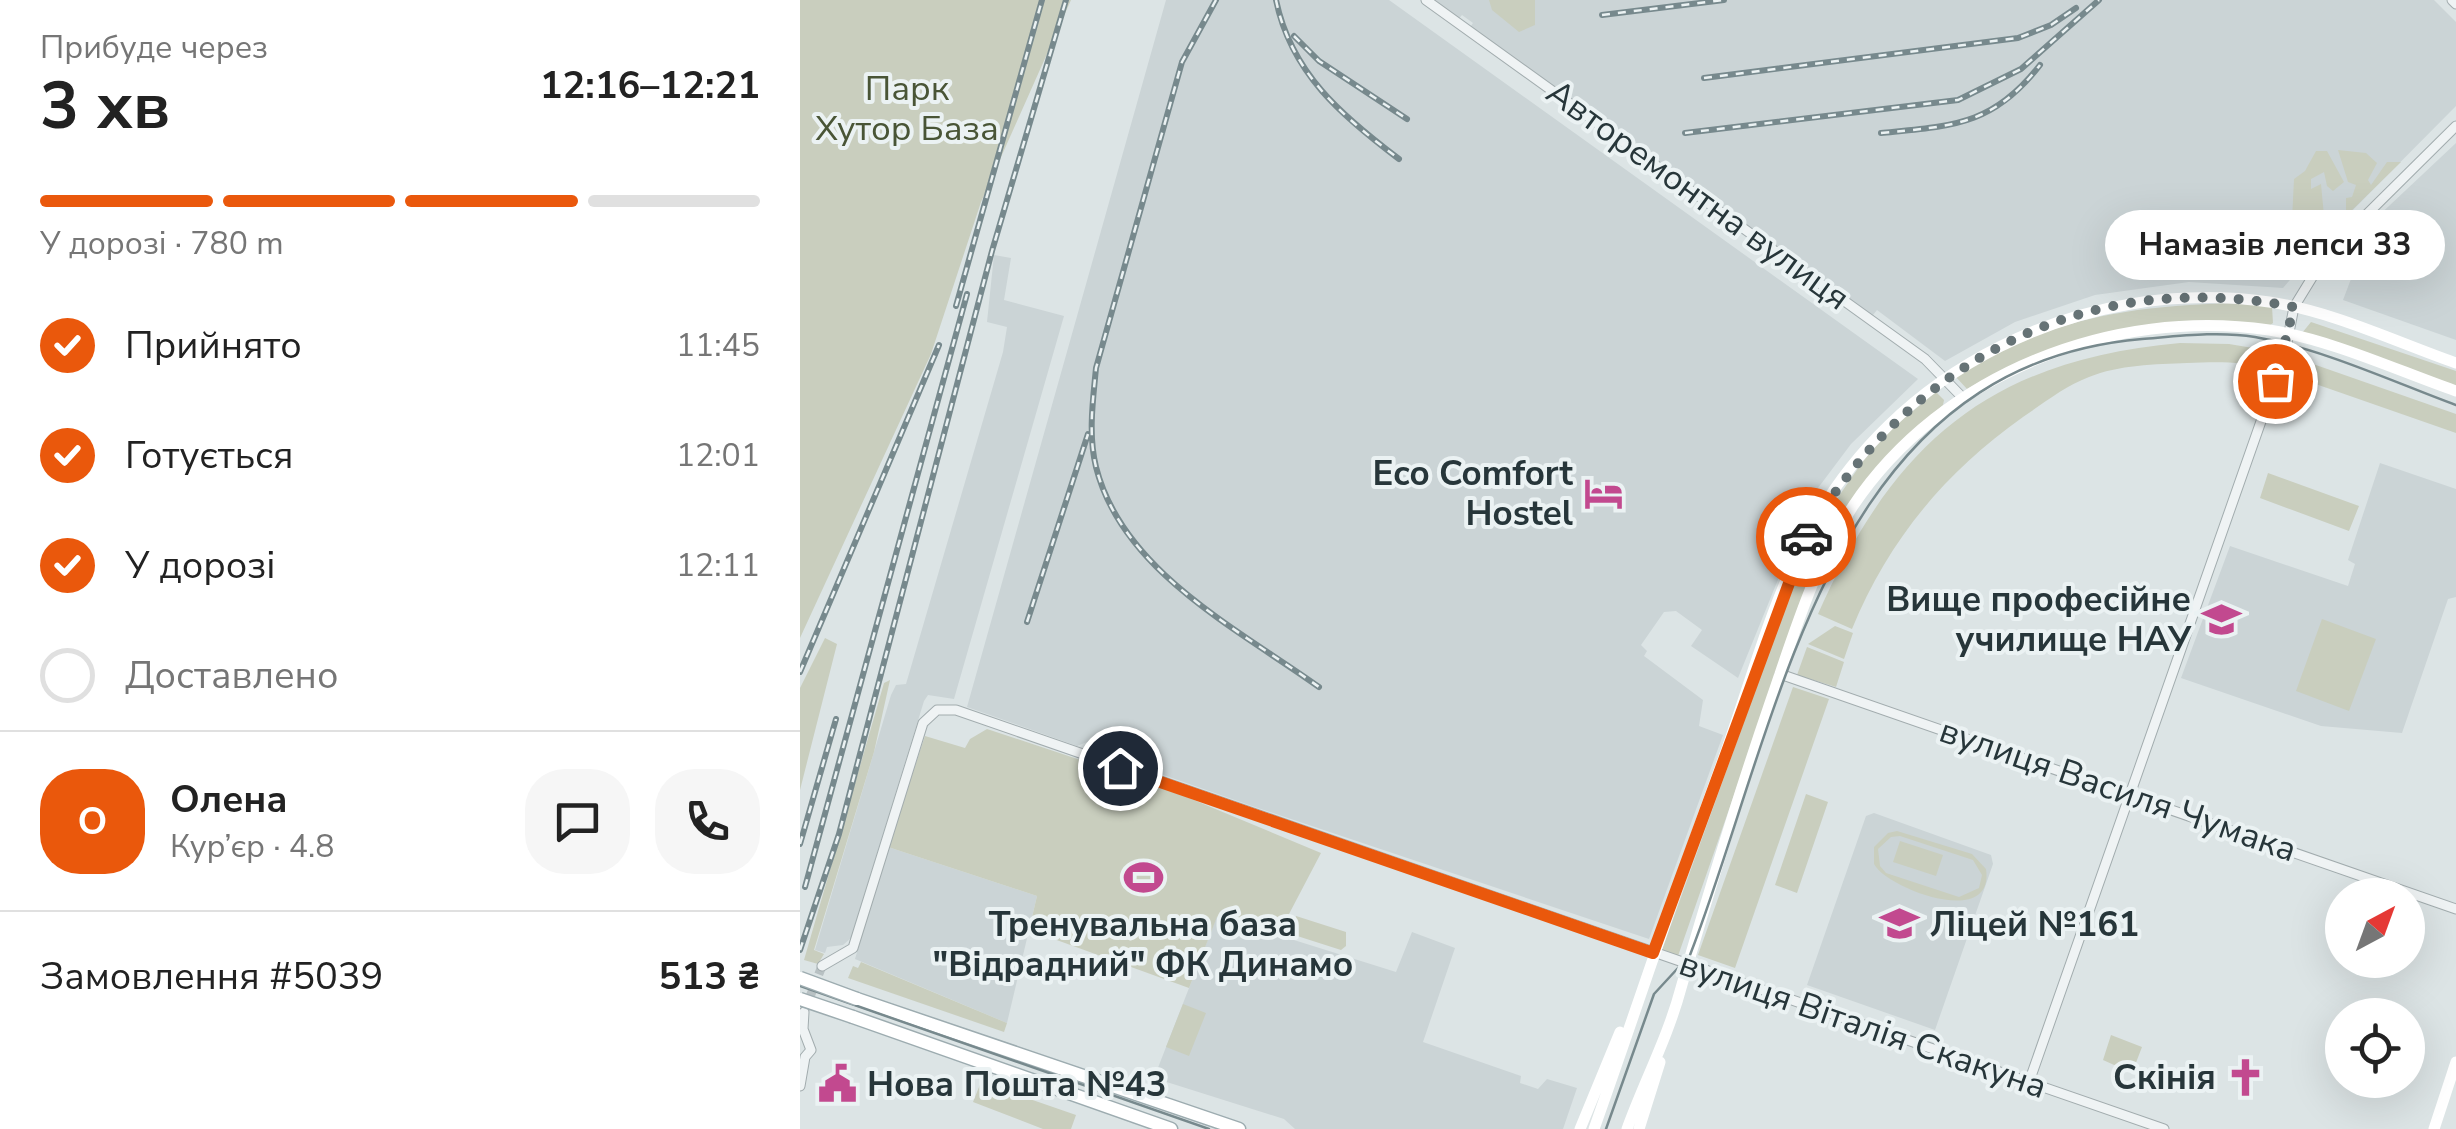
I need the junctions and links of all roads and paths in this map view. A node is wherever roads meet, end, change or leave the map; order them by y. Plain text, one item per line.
1 (1426, 0) edge
2 (2456, 126) edge
3 (2294, 307) junction
4 (2290, 334) junction
5 (2456, 363) edge
6 (1946, 377) junction
7 (2456, 390) edge
8 (1963, 398) junction
9 (1780, 674) junction
10 (2130, 795) junction
11 (2456, 909) edge
12 (1653, 953) junction
13 (1686, 965) junction
14 (822, 966) tunnel mouth
15 (800, 978) edge
16 (1640, 992) junction
17 (802, 1005) edge
18 (1670, 1022) junction
19 (2456, 1062) edge
20 (2029, 1082) junction
21 (800, 1086) edge
22 (1171, 1129) edge
23 (1238, 1129) edge
24 (1580, 1129) edge
25 (1594, 1129) edge
26 (1627, 1129) edge
27 (1639, 1129) edge
28 (2164, 1129) edge
29 (2434, 1129) edge

1 - 6 street, Авторемонтна вулиця
2 - 3 street
3 - 4 street
3 - 5 main road
3 - 6 main road
4 - 7 main road
4 - 8 main road
4 - 10 street
6 - 8 street, Авторемонтна вулиця
6 - 12 main road
8 - 9 main road
9 - 10 street, вулиця Василя Чумака
9 - 13 main road
10 - 11 street, вулиця Василя Чумака
10 - 20 street
12 - 13 street, вулиця Віталія Скакуна
12 - 14 street, вулиця Віталія Скакуна
12 - 16 main road
13 - 18 main road
13 - 20 street, вулиця Віталія Скакуна
15 - 23 main road, bridge
16 - 24 main road
16 - 25 main road
17 - 21 street
17 - 22 main road, bridge
18 - 26 main road
18 - 27 main road
19 - 29 main road
20 - 28 street, вулиця Віталія Скакуна

